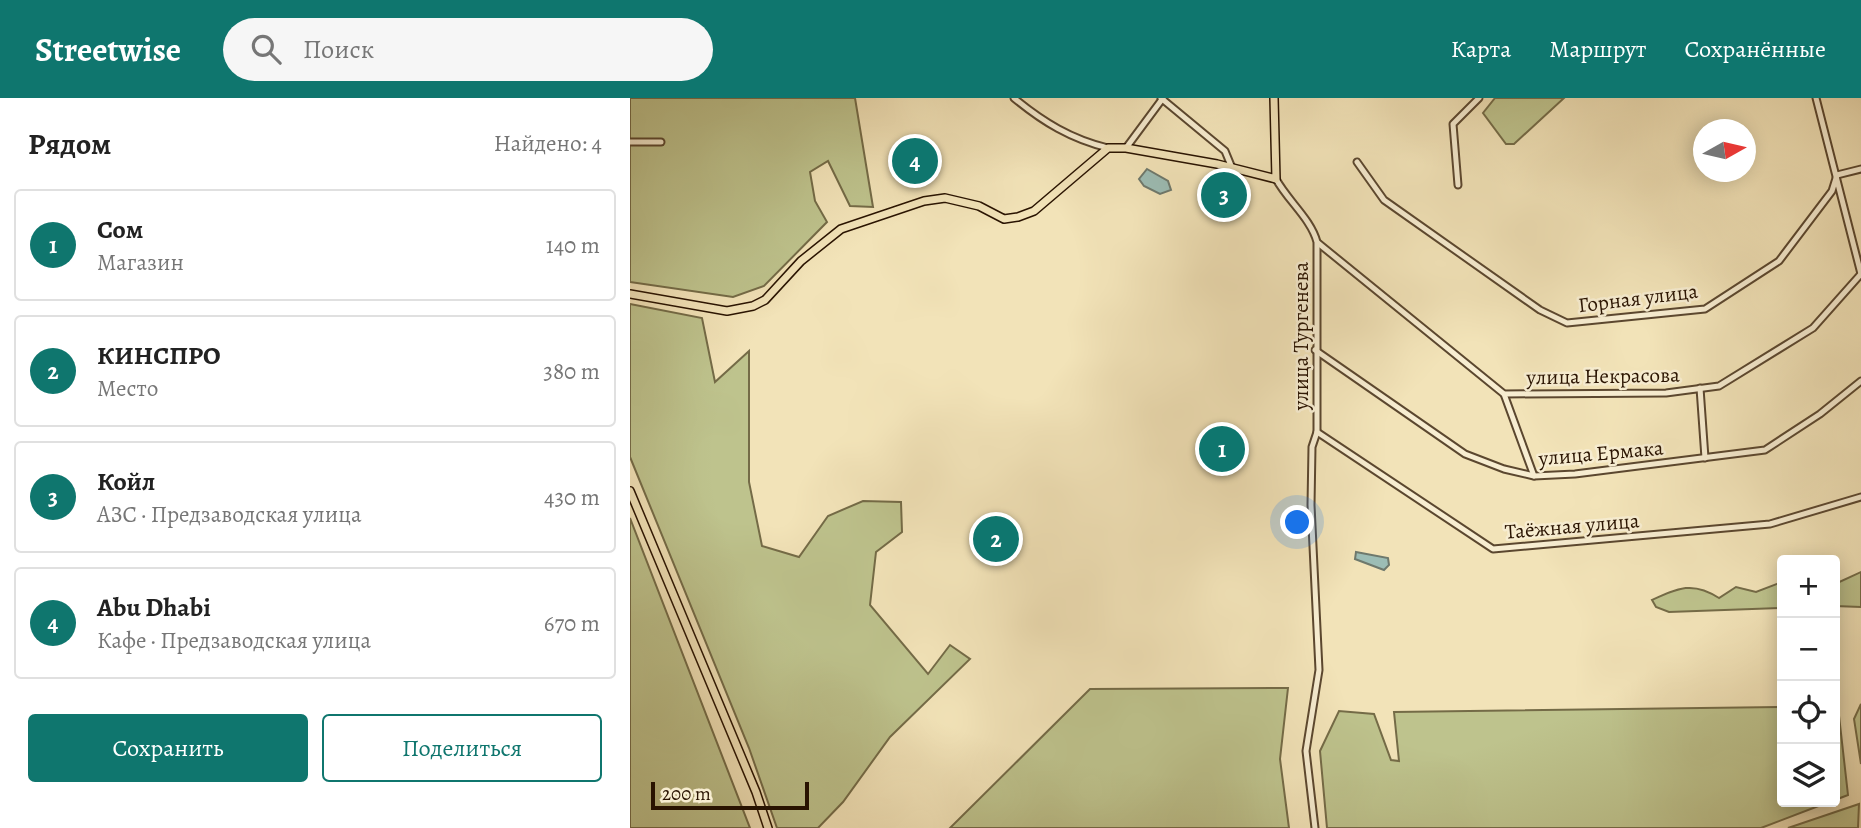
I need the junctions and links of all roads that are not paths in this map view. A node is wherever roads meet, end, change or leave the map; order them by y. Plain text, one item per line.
1 (1014, 98) edge
2 (1162, 98) edge
3 (1274, 98) edge
4 (1479, 98) edge
5 (1816, 98) edge
6 (630, 142) edge
7 (661, 142) dead end
8 (1108, 148) junction
9 (1126, 148) junction
10 (1357, 162) dead end
11 (1232, 167) junction
12 (1861, 169) edge
13 (1837, 175) junction
14 (1276, 179) junction
15 (1458, 185) dead end
16 (1317, 243) junction
17 (1861, 274) edge
18 (630, 294) edge
19 (1315, 350) junction
20 (1861, 381) edge
21 (1700, 388) junction
22 (1504, 394) junction
23 (1317, 432) junction
24 (1705, 458) junction
25 (1534, 476) junction
26 (630, 491) edge
27 (1861, 497) edge
28 (768, 828) edge
29 (1315, 828) edge

1 - 8 street
2 - 9 street
2 - 11 street
3 - 14 main road
4 - 15 street
5 - 13 street
6 - 7 street
8 - 9 main road
8 - 18 main road
9 - 11 main road
10 - 13 street, Горная улица
11 - 14 main road
12 - 13 street
13 - 17 street
14 - 16 street, улица Тургенева
16 - 19 street, улица Тургенева
16 - 22 street, улица Некрасова
17 - 21 street, улица Некрасова
19 - 23 street, улица Тургенева
19 - 25 street, улица Ермака
20 - 24 street, улица Ермака
21 - 22 street, улица Некрасова
21 - 24 street
22 - 25 street
23 - 27 street, Таёжная улица
23 - 29 street, улица Тургенева
24 - 25 street, улица Ермака
26 - 28 main road

